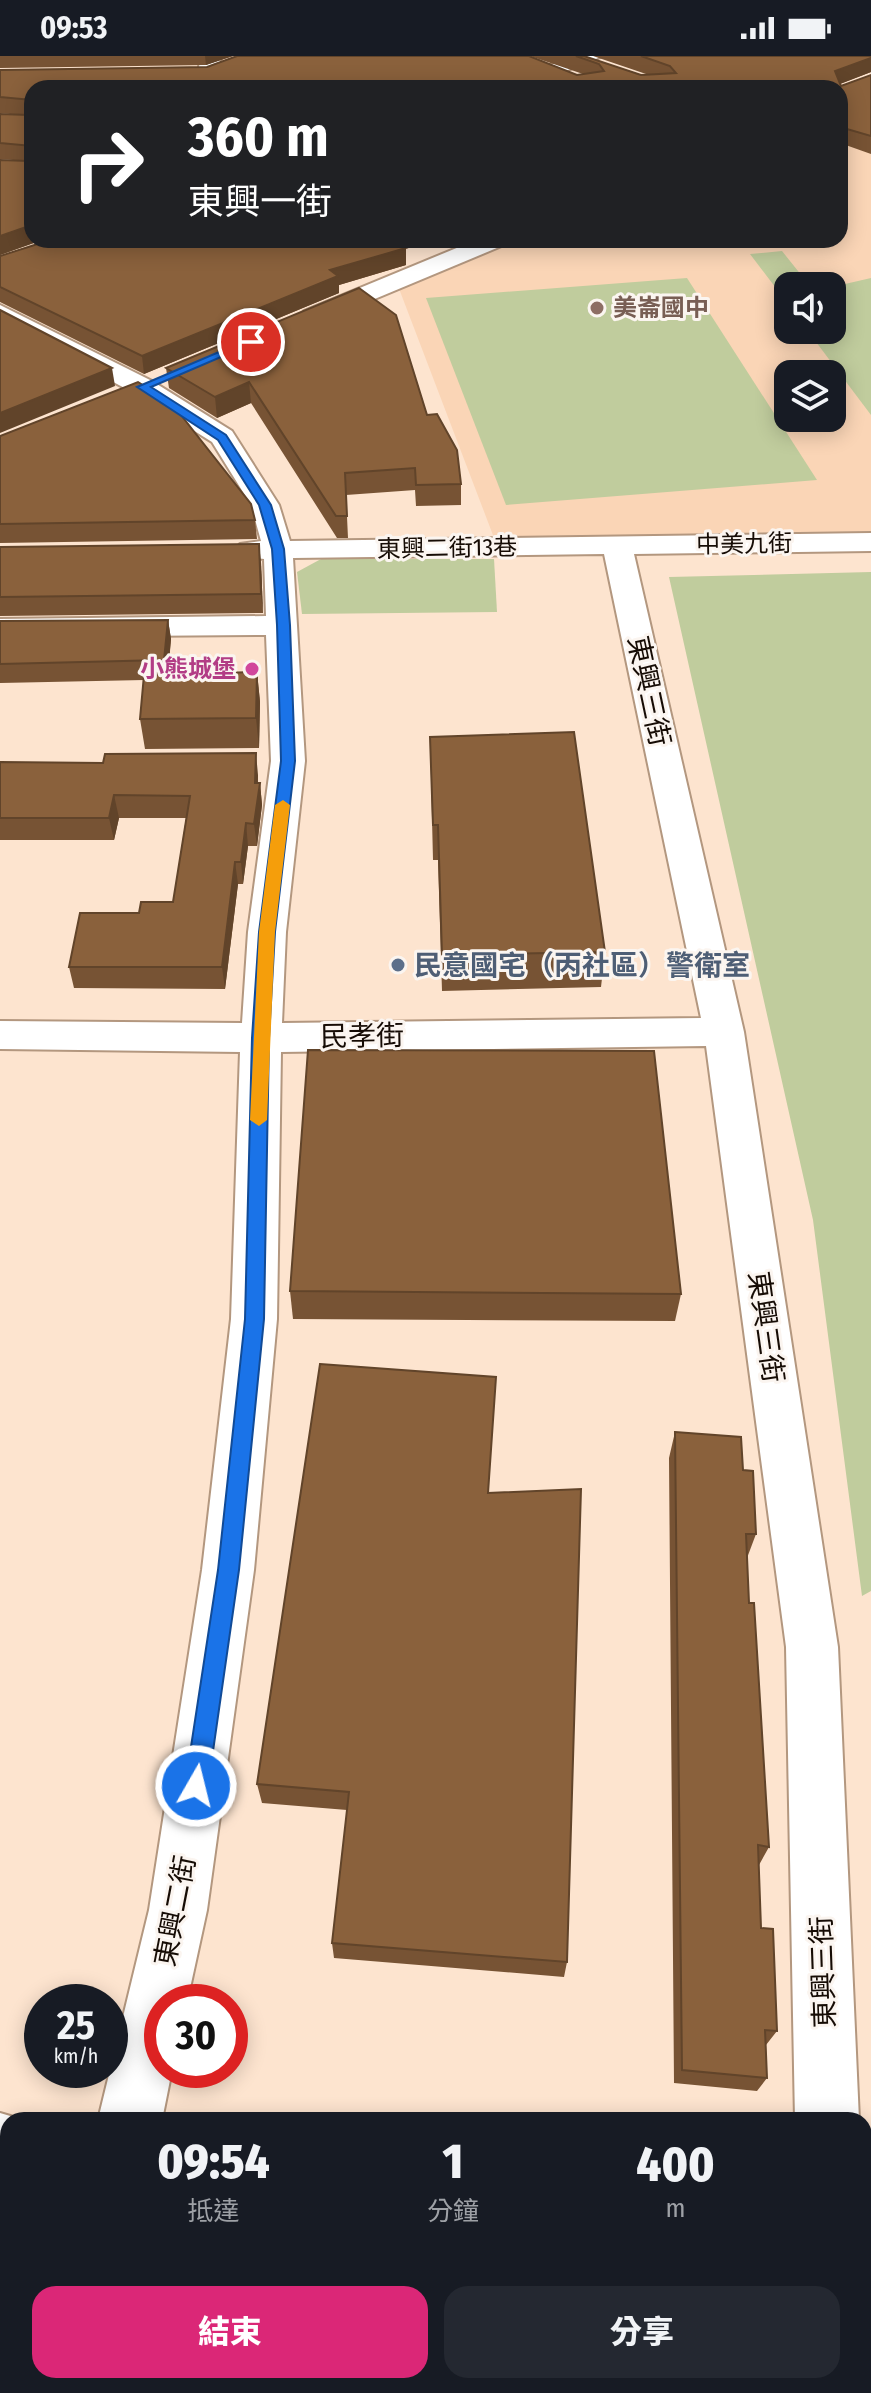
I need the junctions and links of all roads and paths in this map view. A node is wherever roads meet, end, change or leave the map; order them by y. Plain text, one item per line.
1 (514, 60) edge
2 (586, 61) edge
3 (234, 65) edge
4 (550, 72) junction
5 (204, 73) edge
6 (528, 80) edge
7 (573, 80) edge
8 (477, 248) edge
9 (0, 312) edge
10 (284, 328) edge
11 (871, 542) edge
12 (617, 546) junction
13 (278, 549) junction
14 (216, 551) edge
15 (283, 625) junction
16 (0, 628) edge
17 (724, 1032) junction
18 (0, 1035) edge
19 (261, 1038) junction
20 (132, 2112) edge
21 (827, 2112) edge

1 - 4 street
2 - 4 street
3 - 5 street
4 - 6 street
4 - 7 street
8 - 10 street
9 - 13 street, 東興二街
11 - 12 street, 中美九街
12 - 13 street, 東興二街13巷
12 - 17 street, 東興三街
13 - 14 street, 東興二街13巷
13 - 15 street, 東興二街
15 - 16 street
15 - 19 street, 東興二街
17 - 19 street, 民孝街
17 - 21 street, 東興三街
18 - 19 street, 民孝街
19 - 20 street, 東興二街

